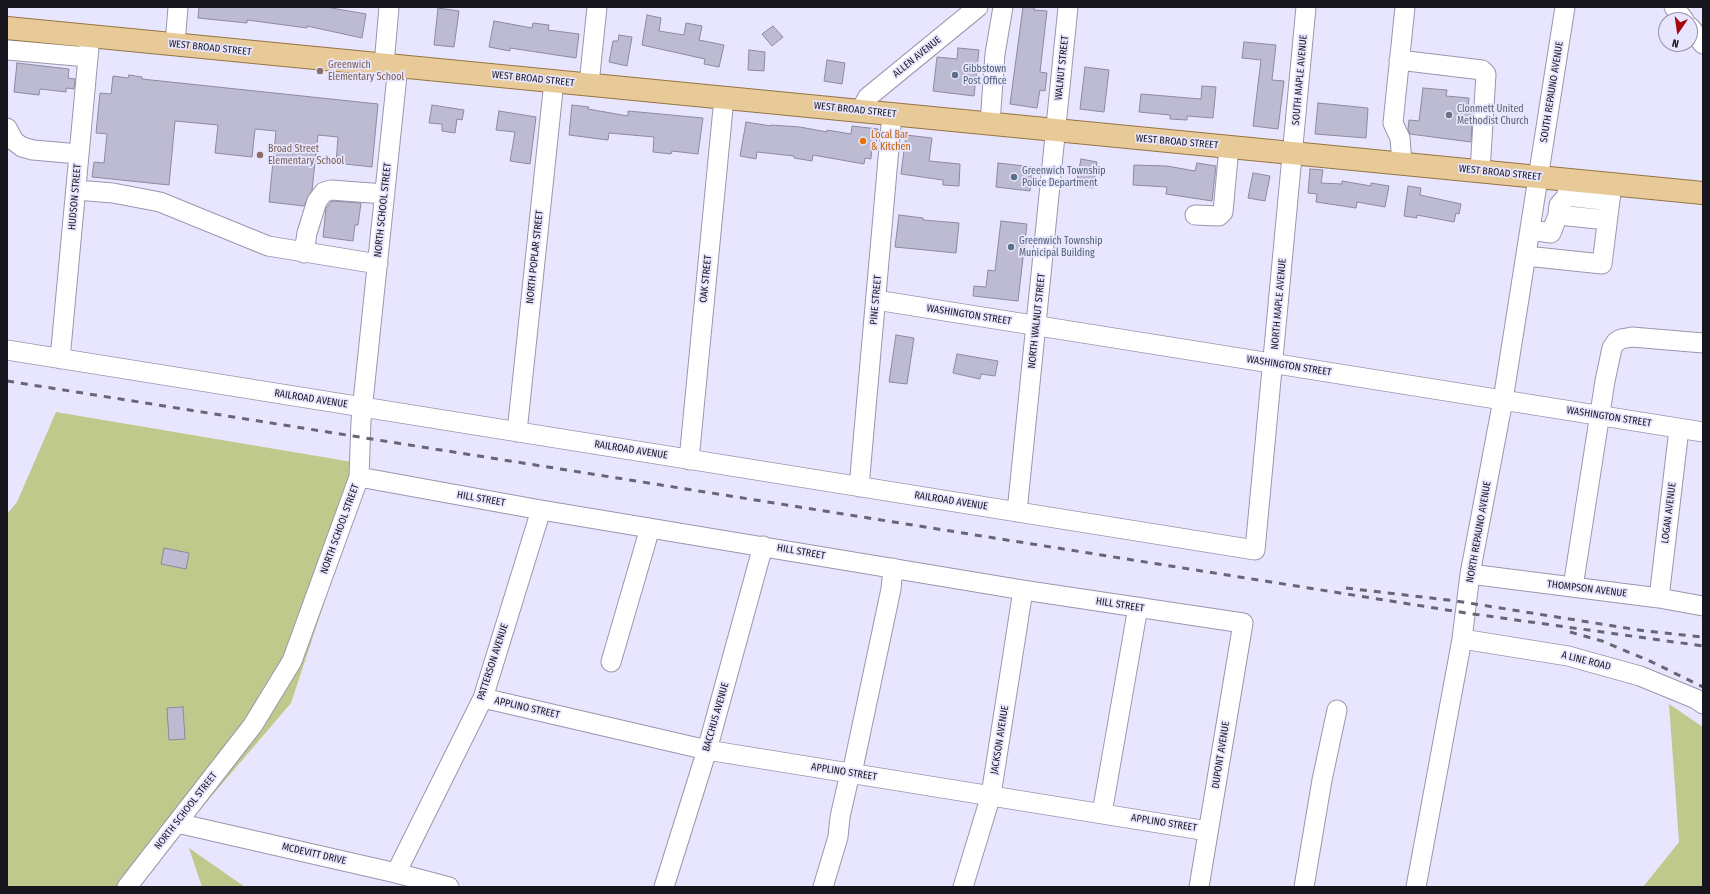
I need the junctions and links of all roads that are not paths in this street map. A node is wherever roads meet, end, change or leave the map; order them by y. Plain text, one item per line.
1 (178, 7) edge
2 (389, 7) edge
3 (597, 7) edge
4 (978, 7) edge
5 (1003, 7) edge
6 (1068, 7) edge
7 (1306, 7) edge
8 (1405, 7) edge
9 (1565, 7) edge
10 (8, 28) edge
11 (90, 36) junction
12 (175, 44) junction
13 (7, 55) edge
14 (88, 57) junction
15 (1399, 60) junction
16 (391, 65) junction
17 (554, 81) junction
18 (589, 84) junction
19 (724, 98) junction
20 (860, 111) junction
21 (892, 114) junction
22 (990, 124) junction
23 (7, 128) edge
24 (1056, 130) junction
25 (1229, 147) junction
26 (1293, 153) junction
27 (79, 154) junction
28 (1402, 163) junction
29 (1480, 171) junction
30 (1539, 177) junction
31 (76, 190) junction
32 (1610, 192) junction
33 (1703, 193) edge
34 (385, 194) junction
35 (1563, 199) junction
36 (1535, 202) junction
37 (1195, 215) dead end
38 (1607, 220) junction
39 (1530, 230) junction
40 (304, 252) junction
41 (1526, 256) junction
42 (378, 264) junction
43 (876, 300) junction
44 (1036, 326) junction
45 (1703, 343) edge
46 (7, 350) edge
47 (60, 359) junction
48 (1273, 364) junction
49 (1503, 400) junction
50 (363, 407) junction
51 (1600, 416) junction
52 (1679, 429) junction
53 (517, 432) junction
54 (1703, 432) edge
55 (689, 460) junction
56 (359, 477) junction
57 (859, 487) junction
58 (541, 510) junction
59 (1017, 512) junction
60 (650, 528) junction
61 (763, 546) junction
62 (1255, 550) joint
63 (893, 568) junction
64 (1470, 574) junction
65 (1573, 587) junction
66 (1023, 590) junction
67 (1659, 598) junction
68 (1703, 606) edge
69 (1138, 607) junction
70 (1243, 623) joint
71 (1462, 639) junction
72 (611, 662) dead end
73 (483, 698) junction
74 (1703, 704) edge
75 (1337, 710) dead end
76 (706, 750) junction
77 (851, 773) junction
78 (991, 795) junction
79 (1102, 813) junction
80 (177, 823) junction
81 (1208, 831) junction
82 (396, 873) junction
83 (127, 887) edge
84 (449, 887) edge
85 (664, 887) edge
86 (823, 887) edge
87 (963, 887) edge
88 (1199, 887) edge
89 (1304, 887) edge
90 (1416, 887) edge

1 - 12 street
2 - 16 street, NORTH SCHOOL STREET
3 - 18 street
4 - 20 street, ALLEN AVENUE
5 - 22 street
6 - 24 street, WALNUT STREET
7 - 26 street, SOUTH MAPLE AVENUE
8 - 15 street
9 - 30 street, SOUTH REPAUNO AVENUE
10 - 11 main road, WEST BROAD STREET
10 - 13 street
11 - 12 main road, WEST BROAD STREET
11 - 14 street, HUDSON STREET
12 - 16 main road, WEST BROAD STREET
13 - 14 street
14 - 27 street, HUDSON STREET
15 - 28 street
15 - 29 street
16 - 17 main road, WEST BROAD STREET
16 - 34 street, NORTH SCHOOL STREET
17 - 18 main road, WEST BROAD STREET
17 - 53 street, NORTH POPLAR STREET
18 - 19 main road, WEST BROAD STREET
19 - 20 main road, WEST BROAD STREET
19 - 55 street, OAK STREET
20 - 21 main road, WEST BROAD STREET
21 - 22 main road, WEST BROAD STREET
21 - 43 street, PINE STREET
22 - 24 main road, WEST BROAD STREET
23 - 27 street
24 - 25 main road, WEST BROAD STREET
24 - 44 street, NORTH WALNUT STREET
25 - 26 main road, WEST BROAD STREET
25 - 37 street
26 - 28 main road, WEST BROAD STREET
26 - 48 street, NORTH MAPLE AVENUE
27 - 31 street, HUDSON STREET
28 - 29 main road, WEST BROAD STREET
29 - 30 main road, WEST BROAD STREET
30 - 35 main road, WEST BROAD STREET
30 - 36 street, NORTH REPAUNO AVENUE
31 - 40 street
31 - 47 street, HUDSON STREET
32 - 33 main road, WEST BROAD STREET
32 - 35 main road, WEST BROAD STREET
32 - 38 street
34 - 40 street
34 - 42 street, NORTH SCHOOL STREET
35 - 36 street
35 - 38 street
35 - 39 street
36 - 39 street, NORTH REPAUNO AVENUE
38 - 41 street
39 - 41 street, NORTH REPAUNO AVENUE
40 - 42 street
41 - 49 street, NORTH REPAUNO AVENUE
42 - 50 street, NORTH SCHOOL STREET
43 - 44 street, WASHINGTON STREET
43 - 57 street, PINE STREET
44 - 48 street, WASHINGTON STREET
44 - 59 street, NORTH WALNUT STREET
45 - 51 street
46 - 47 street, RAILROAD AVENUE
47 - 50 street, RAILROAD AVENUE
48 - 49 street, WASHINGTON STREET
48 - 62 street, NORTH MAPLE AVENUE
49 - 51 street, WASHINGTON STREET
49 - 64 street, NORTH REPAUNO AVENUE
50 - 53 street, RAILROAD AVENUE
50 - 56 street, NORTH SCHOOL STREET
51 - 52 street, WASHINGTON STREET
51 - 65 street
52 - 54 street, WASHINGTON STREET
52 - 67 street, LOGAN AVENUE
53 - 55 street, RAILROAD AVENUE
55 - 57 street, RAILROAD AVENUE
56 - 58 street, HILL STREET
56 - 80 street, NORTH SCHOOL STREET
57 - 59 street, RAILROAD AVENUE
58 - 60 street, HILL STREET
58 - 73 street, PATTERSON AVENUE
59 - 62 street, RAILROAD AVENUE
60 - 61 street, HILL STREET
60 - 72 street
61 - 63 street, HILL STREET
61 - 76 street, BACCHUS AVENUE
63 - 66 street, HILL STREET
63 - 77 street
64 - 65 street, THOMPSON AVENUE
64 - 71 street, NORTH REPAUNO AVENUE
65 - 67 street, THOMPSON AVENUE
66 - 69 street, HILL STREET
66 - 78 street, JACKSON AVENUE
67 - 68 street, THOMPSON AVENUE
69 - 70 street, HILL STREET
69 - 79 street
70 - 81 street, DUPONT AVENUE
71 - 74 street, A LINE ROAD
71 - 90 street, NORTH REPAUNO AVENUE
73 - 76 street, APPLINO STREET
73 - 82 street, PATTERSON AVENUE
75 - 89 street
76 - 77 street, APPLINO STREET
76 - 85 street, BACCHUS AVENUE
77 - 78 street, APPLINO STREET
77 - 86 street
78 - 79 street, APPLINO STREET
78 - 87 street, JACKSON AVENUE
79 - 81 street, APPLINO STREET
80 - 82 street, MCDEVITT DRIVE
80 - 83 street, NORTH SCHOOL STREET
81 - 88 street, DUPONT AVENUE
82 - 84 street, MCDEVITT DRIVE

